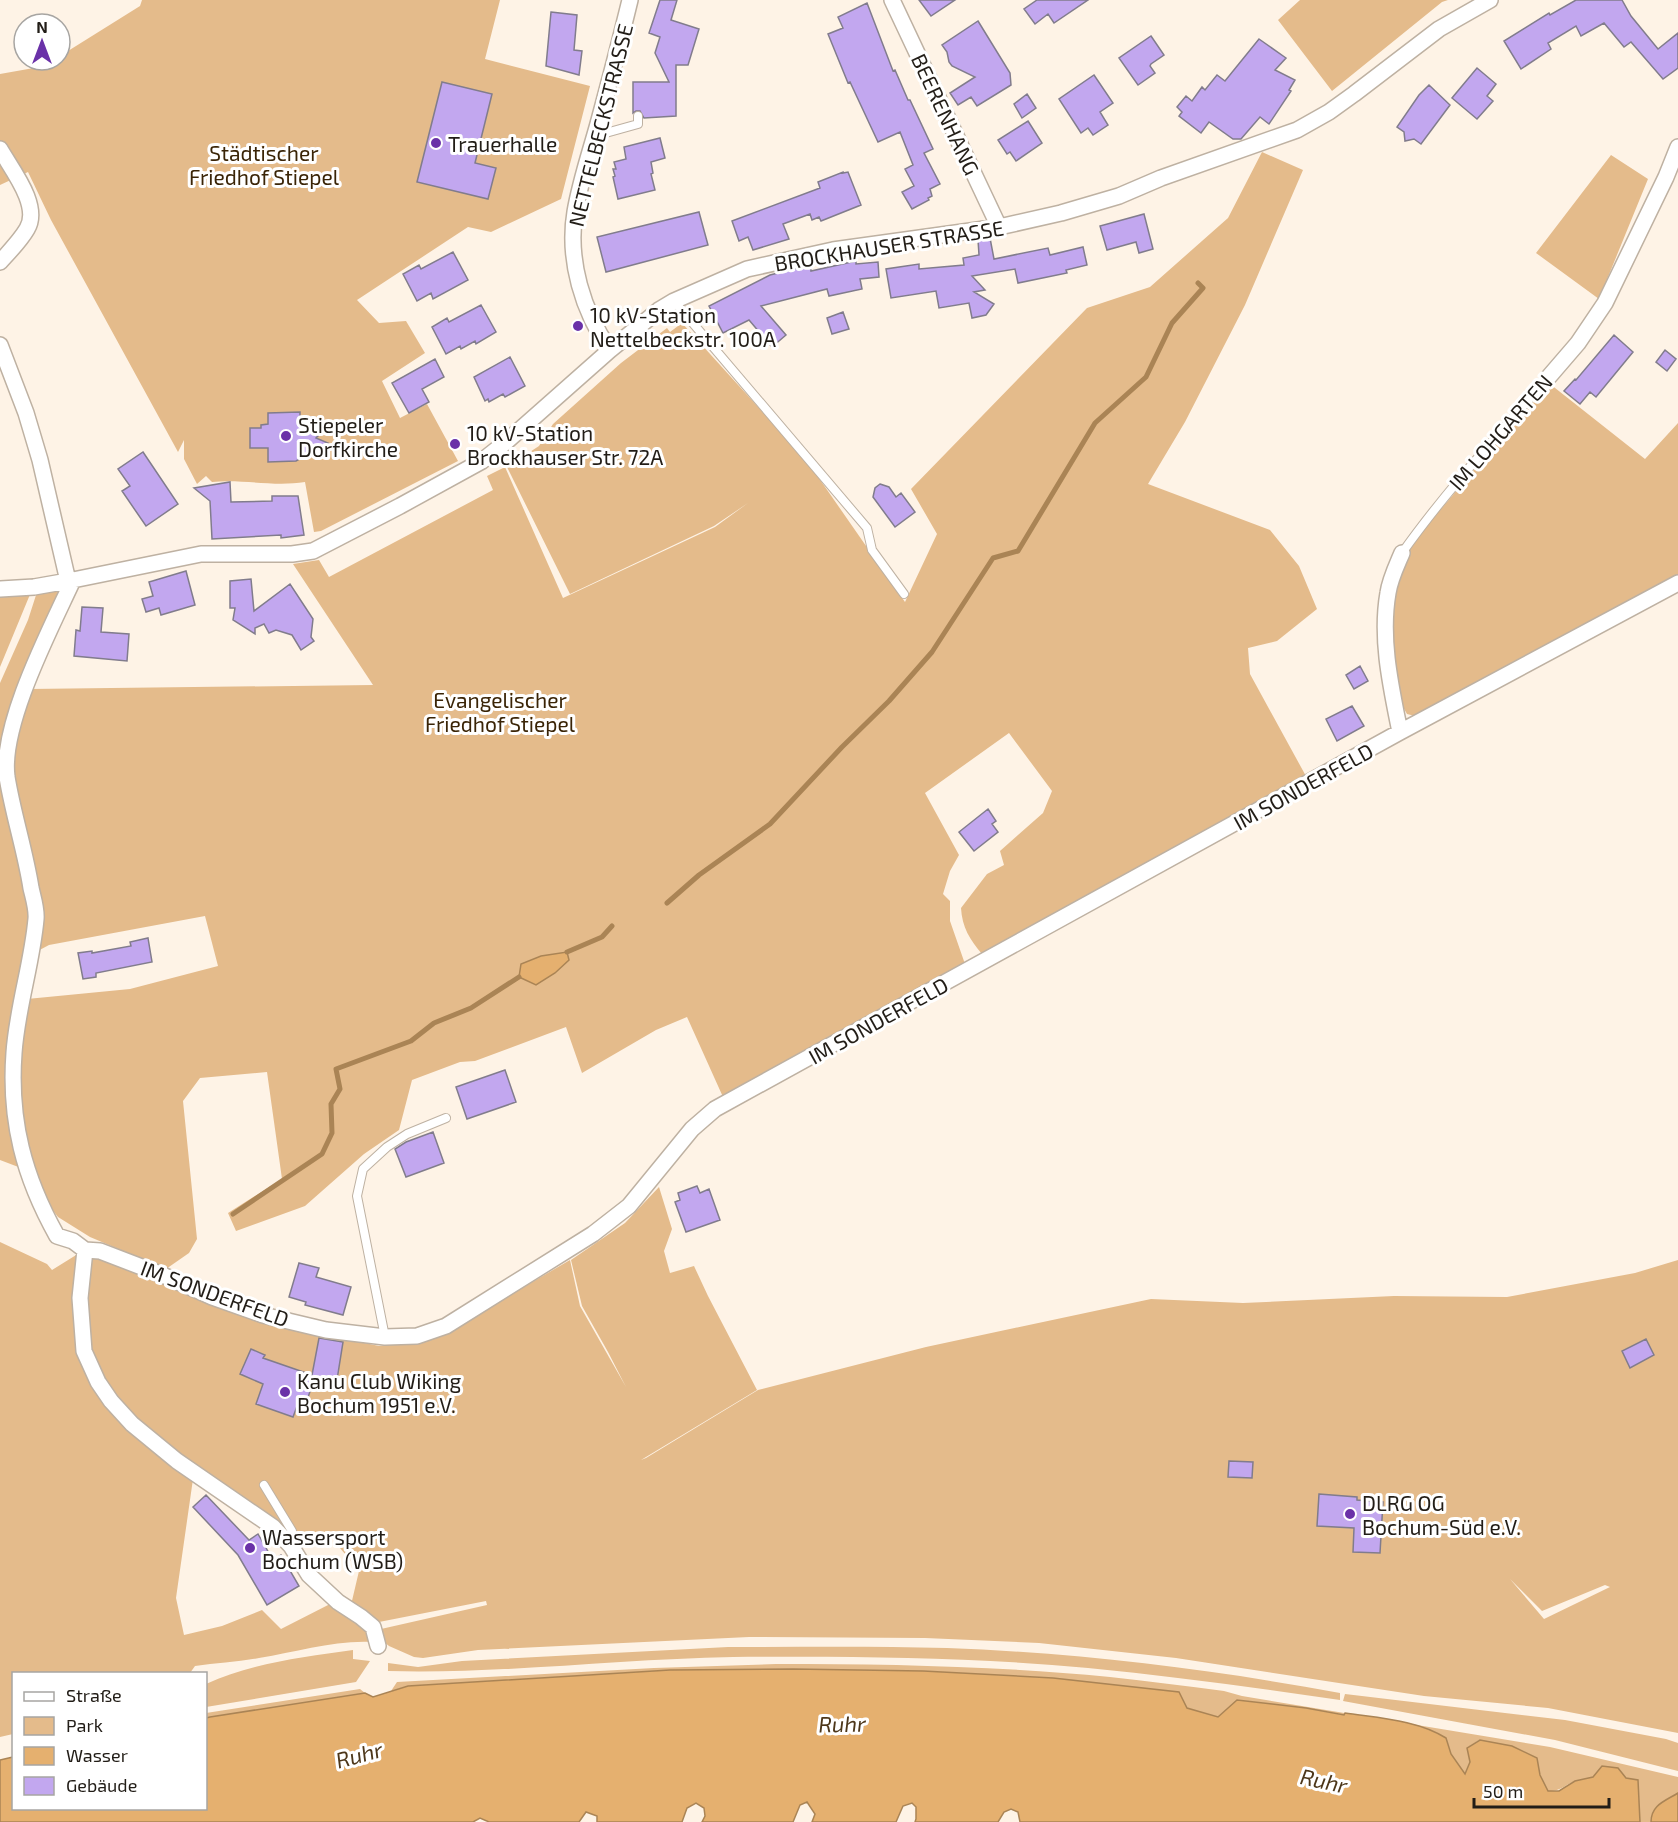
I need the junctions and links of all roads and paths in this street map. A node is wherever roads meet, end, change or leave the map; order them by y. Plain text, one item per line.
1 (630, 0) edge
2 (892, 0) edge
3 (1490, 0) edge
4 (638, 116) dead end
5 (595, 136) junction
6 (1678, 147) edge
7 (0, 149) edge
8 (999, 227) junction
9 (0, 262) edge
10 (674, 301) junction
11 (0, 345) edge
12 (610, 350) junction
13 (1547, 379) joint
14 (1402, 553) joint
15 (70, 581) junction
16 (1678, 583) edge
17 (0, 589) edge
18 (904, 594) dead end
19 (1400, 732) junction
20 (446, 1118) dead end
21 (85, 1250) junction
22 (385, 1337) junction
23 (264, 1485) dead end
24 (291, 1546) junction
25 (378, 1646) dead end

1 - 5 street, NETTELBECKSTRASSE
2 - 8 street, BEERENHANG
3 - 8 street, BROCKHAUSER STRASSE
4 - 5 lane
5 - 12 street, NETTELBECKSTRASSE
6 - 13 street, IM LOHGARTEN
7 - 9 street
8 - 10 street, BROCKHAUSER STRASSE
10 - 12 street, BROCKHAUSER STRASSE
10 - 18 lane
11 - 15 street
12 - 15 street, BROCKHAUSER STRASSE
13 - 14 lane, IM LOHGARTEN
14 - 19 street, IM LOHGARTEN
15 - 17 street, BROCKHAUSER STRASSE
15 - 21 street, IM SONDERFELD
16 - 19 street, IM SONDERFELD
19 - 22 street, IM SONDERFELD
20 - 22 lane
21 - 22 street, IM SONDERFELD
21 - 24 street
23 - 24 lane
24 - 25 street

